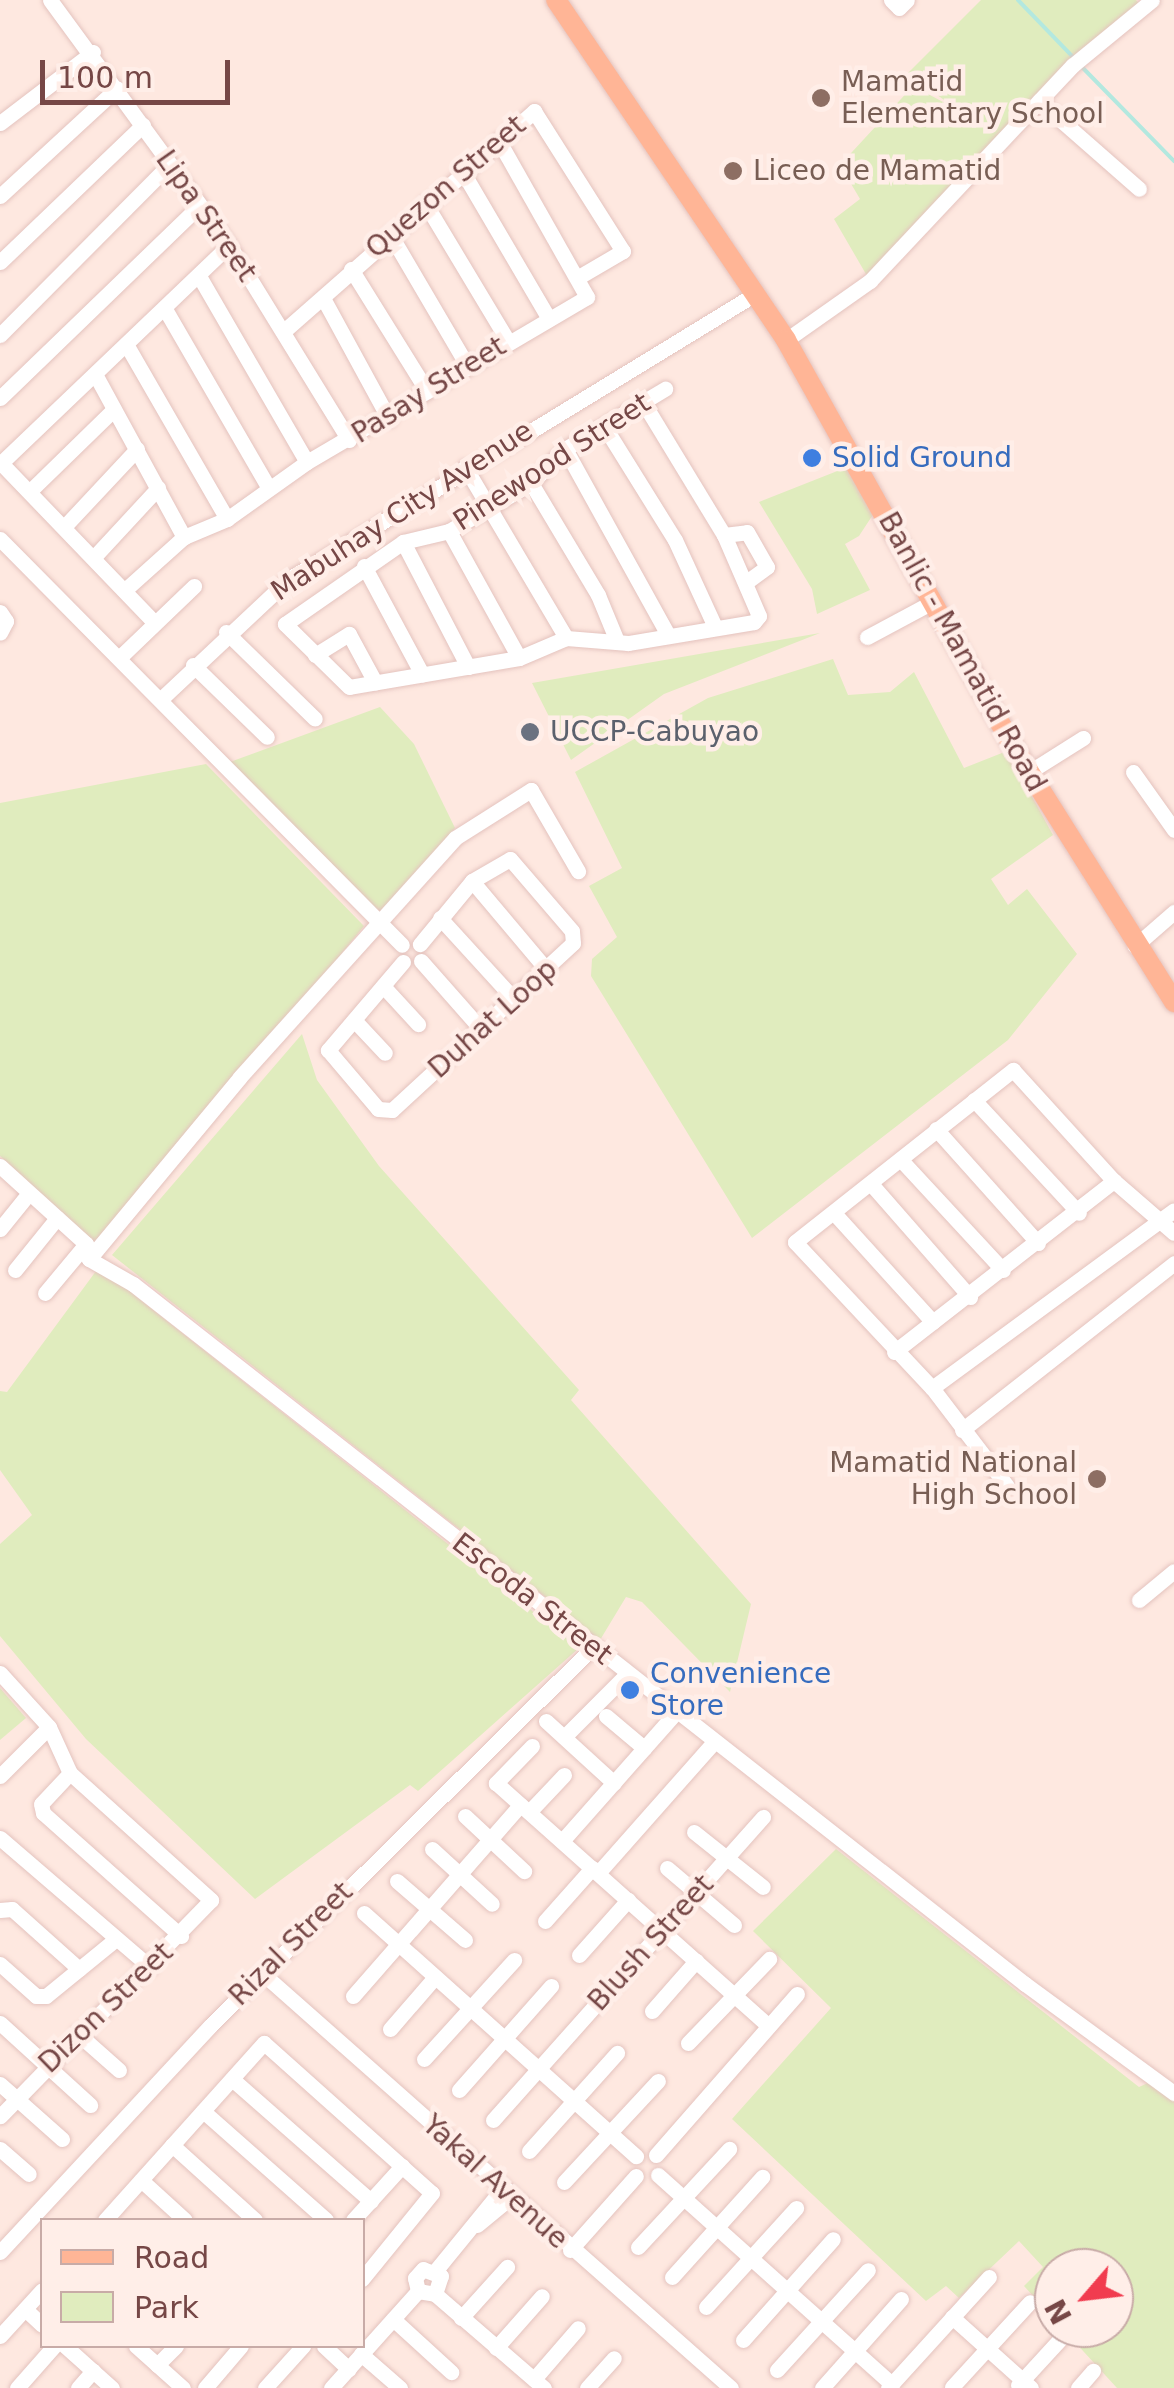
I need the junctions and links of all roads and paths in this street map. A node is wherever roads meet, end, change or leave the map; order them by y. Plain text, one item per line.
1 (50, 0) edge
2 (556, 0) edge
3 (891, 0) edge
4 (907, 0) edge
5 (1152, 0) edge
6 (93, 52) junction
7 (117, 88) junction
8 (1039, 101) junction
9 (0, 123) edge
10 (143, 125) junction
11 (498, 140) junction
12 (170, 164) junction
13 (462, 169) junction
14 (1139, 190) dead end
15 (0, 196) edge
16 (425, 202) junction
17 (199, 206) junction
18 (390, 234) junction
19 (229, 245) junction
20 (0, 262) edge
21 (351, 269) junction
22 (199, 276) junction
23 (577, 278) junction
24 (755, 294) junction
25 (322, 298) junction
26 (165, 309) junction
27 (550, 319) junction
28 (285, 330) junction
29 (0, 335) edge
30 (786, 340) junction
31 (508, 341) junction
32 (126, 344) junction
33 (468, 367) junction
34 (95, 374) junction
35 (665, 389) dead end
36 (426, 392) junction
37 (0, 398) edge
38 (644, 402) junction
39 (114, 409) junction
40 (389, 419) junction
41 (604, 426) junction
42 (350, 440) junction
43 (137, 449) junction
44 (566, 449) junction
45 (0, 462) edge
46 (307, 462) junction
47 (465, 467) junction
48 (531, 484) junction
49 (268, 487) junction
50 (158, 488) junction
51 (30, 491) junction
52 (490, 508) junction
53 (227, 519) junction
54 (64, 527) junction
55 (450, 531) junction
56 (724, 536) junction
57 (184, 538) junction
58 (0, 539) edge
59 (403, 542) junction
60 (94, 556) junction
61 (364, 566) junction
62 (744, 583) junction
63 (194, 586) dead end
64 (126, 589) junction
65 (934, 602) junction
66 (0, 612) edge
67 (155, 623) junction
68 (715, 627) junction
69 (226, 632) junction
70 (0, 633) edge
71 (668, 635) junction
72 (867, 637) dead end
73 (566, 638) junction
74 (617, 641) junction
75 (315, 655) junction
76 (119, 658) junction
77 (519, 658) junction
78 (193, 665) junction
79 (468, 667) junction
80 (422, 674) junction
81 (375, 682) junction
82 (160, 699) junction
83 (315, 719) dead end
84 (266, 737) dead end
85 (1083, 738) dead end
86 (1028, 772) junction
87 (1133, 772) dead end
88 (1174, 830) edge
89 (578, 871) dead end
90 (472, 881) junction
91 (1174, 912) edge
92 (440, 918) junction
93 (379, 926) junction
94 (420, 944) junction
95 (1135, 946) junction
96 (403, 954) junction
97 (421, 961) junction
98 (547, 970) junction
99 (383, 986) junction
100 (514, 1000) junction
101 (1174, 1002) edge
102 (354, 1020) junction
103 (418, 1024) dead end
104 (481, 1029) junction
105 (385, 1053) dead end
106 (974, 1100) junction
107 (936, 1129) junction
108 (901, 1160) junction
109 (0, 1167) edge
110 (1114, 1180) junction
111 (872, 1185) junction
112 (29, 1193) junction
113 (834, 1213) junction
114 (1079, 1213) junction
115 (1168, 1214) edge
116 (57, 1218) junction
117 (0, 1229) edge
118 (1174, 1234) edge
119 (1038, 1243) junction
120 (87, 1251) junction
121 (1174, 1264) edge
122 (15, 1270) dead end
123 (1003, 1270) junction
124 (45, 1293) dead end
125 (970, 1297) junction
126 (933, 1322) junction
127 (894, 1352) junction
128 (932, 1388) junction
129 (962, 1430) junction
130 (1008, 1486) dead end
131 (1174, 1571) edge
132 (1138, 1600) dead end
133 (593, 1647) junction
134 (0, 1673) edge
135 (627, 1674) junction
136 (676, 1712) junction
137 (606, 1716) dead end
138 (546, 1721) dead end
139 (49, 1727) junction
140 (564, 1736) junction
141 (714, 1742) junction
142 (532, 1746) dead end
143 (644, 1748) junction
144 (70, 1772) junction
145 (564, 1774) dead end
146 (0, 1776) edge
147 (614, 1783) junction
148 (525, 1808) junction
149 (464, 1816) dead end
150 (763, 1817) dead end
151 (694, 1832) dead end
152 (489, 1839) junction
153 (1, 1840) edge
154 (562, 1841) junction
155 (432, 1849) dead end
156 (726, 1858) junction
157 (667, 1868) dead end
158 (595, 1870) junction
159 (524, 1871) dead end
160 (459, 1874) junction
161 (397, 1881) dead end
162 (763, 1887) dead end
163 (696, 1892) junction
164 (628, 1900) junction
165 (492, 1904) dead end
166 (429, 1909) junction
167 (0, 1910) edge
168 (364, 1913) dead end
169 (545, 1921) dead end
170 (734, 1925) dead end
171 (662, 1930) junction
172 (181, 1936) junction
173 (116, 1939) junction
174 (465, 1940) dead end
175 (398, 1944) junction
176 (579, 1956) dead end
177 (770, 1959) dead end
178 (514, 1960) dead end
179 (696, 1961) junction
180 (0, 1964) edge
181 (150, 1967) junction
182 (79, 1969) junction
183 (262, 1973) junction
184 (435, 1977) junction
185 (550, 1986) dead end
186 (797, 1994) dead end
187 (735, 1995) junction
188 (352, 1996) dead end
189 (470, 2008) junction
190 (652, 2011) dead end
191 (0, 2024) edge
192 (769, 2026) junction
193 (390, 2029) dead end
194 (77, 2033) junction
195 (504, 2038) junction
196 (688, 2043) dead end
197 (616, 2053) dead end
198 (424, 2060) dead end
199 (46, 2064) junction
200 (538, 2069) junction
201 (119, 2070) dead end
202 (232, 2079) junction
203 (658, 2080) dead end
204 (0, 2084) edge
205 (459, 2090) dead end
206 (1174, 2094) edge
207 (16, 2098) junction
208 (574, 2101) junction
209 (90, 2105) dead end
210 (203, 2111) junction
211 (0, 2116) edge
212 (493, 2120) dead end
213 (610, 2133) junction
214 (62, 2140) dead end
215 (172, 2145) junction
216 (0, 2149) edge
217 (730, 2149) dead end
218 (529, 2152) dead end
219 (656, 2155) junction
220 (636, 2156) junction
221 (402, 2166) junction
222 (28, 2174) dead end
223 (658, 2175) junction
224 (636, 2176) junction
225 (762, 2177) dead end
226 (141, 2180) junction
227 (564, 2182) dead end
228 (506, 2193) junction
229 (684, 2198) junction
230 (371, 2201) junction
231 (796, 2208) dead end
232 (111, 2218) edge
233 (183, 2218) edge
234 (252, 2218) edge
235 (324, 2218) edge
236 (355, 2218) edge
237 (717, 2227) junction
238 (833, 2239) dead end
239 (638, 2248) dead end
240 (570, 2250) junction
241 (0, 2252) edge
242 (751, 2258) junction
243 (507, 2267) dead end
244 (436, 2270) junction
245 (868, 2270) dead end
246 (365, 2275) edge
247 (672, 2277) dead end
248 (990, 2277) dead end
249 (787, 2290) junction
250 (418, 2291) junction
251 (40, 2292) edge
252 (435, 2294) junction
253 (542, 2296) dead end
254 (902, 2299) dead end
255 (1030, 2302) dead end
256 (706, 2308) dead end
257 (25, 2310) junction
258 (952, 2317) junction
259 (462, 2318) junction
260 (393, 2319) junction
261 (822, 2321) junction
262 (40, 2323) edge
263 (578, 2328) dead end
264 (0, 2336) edge
265 (743, 2340) dead end
266 (52, 2348) edge
267 (67, 2348) edge
268 (138, 2348) edge
269 (174, 2348) edge
270 (239, 2348) edge
271 (301, 2348) edge
272 (326, 2348) edge
273 (496, 2348) junction
274 (1053, 2348) edge
275 (987, 2349) junction
276 (855, 2351) junction
277 (361, 2354) junction
278 (614, 2358) dead end
279 (158, 2365) junction
280 (349, 2368) junction
281 (777, 2370) dead end
282 (93, 2371) junction
283 (1093, 2371) dead end
284 (451, 2372) dead end
285 (539, 2384) edge
286 (1023, 2385) edge
287 (890, 2386) edge
288 (952, 2387) edge
289 (17, 2388) edge
290 (78, 2388) edge
291 (112, 2388) edge
292 (182, 2388) edge
293 (204, 2388) edge
294 (265, 2388) edge
295 (332, 2388) edge
296 (400, 2388) edge
297 (587, 2388) edge
298 (731, 2388) edge
299 (822, 2388) edge
300 (1078, 2388) edge

1 - 6 street, Lipa Street
2 - 24 main road, Banlic - Mamatid Road
3 - 4 street
5 - 8 street
6 - 7 street, Lipa Street
6 - 9 street
7 - 10 street, Lipa Street
7 - 15 street
8 - 14 street
8 - 30 street
10 - 12 street, Lipa Street
10 - 20 street
11 - 13 street, Quezon Street
11 - 23 street
11 - 23 street, Quezon Street
12 - 17 street, Lipa Street
12 - 29 street
13 - 16 street, Quezon Street
13 - 27 street
16 - 18 street, Quezon Street
16 - 31 street
17 - 19 street, Lipa Street
17 - 37 street
18 - 21 street, Quezon Street
18 - 33 street
19 - 22 street
19 - 28 street, Lipa Street
21 - 25 street, Quezon Street
21 - 36 street
22 - 26 street
22 - 46 street
23 - 27 street, Pasay Street
24 - 30 main road, Banlic - Mamatid Road
24 - 47 street, Mabuhay City Avenue
25 - 28 street, Quezon Street
25 - 40 street
26 - 32 street
26 - 49 street
27 - 31 street, Pasay Street
28 - 42 street, Lipa Street
30 - 65 main road, Banlic - Mamatid Road
31 - 33 street, Pasay Street
32 - 34 street
32 - 53 street
33 - 36 street, Pasay Street
34 - 39 street
34 - 45 street
35 - 38 street, Pinewood Street
36 - 40 street, Pasay Street
38 - 41 street, Pinewood Street
38 - 56 street
39 - 43 street
39 - 51 street
40 - 42 street, Pasay Street
41 - 44 street, Pinewood Street
41 - 68 street
42 - 46 street, Pasay Street
43 - 50 street
43 - 54 street
44 - 48 street, Pinewood Street
44 - 71 street
45 - 51 street
46 - 49 street, Pasay Street
47 - 52 street
47 - 69 street, Mabuhay City Avenue
48 - 52 street, Pinewood Street
48 - 74 street
49 - 53 street, Pasay Street
50 - 57 street
50 - 60 street
51 - 54 street
52 - 55 street, Pinewood Street
52 - 73 street
53 - 57 street, Pasay Street
54 - 60 street
55 - 59 street, Pinewood Street
55 - 77 street
56 - 62 street
56 - 62 street
57 - 64 street, Pasay Street
58 - 76 street
59 - 61 street, Pinewood Street
59 - 79 street
60 - 64 street
61 - 75 street, Pinewood Street
61 - 80 street
62 - 68 street
63 - 67 street
64 - 67 street
65 - 72 street
65 - 86 main road, Banlic - Mamatid Road
66 - 70 street
67 - 76 street
68 - 71 street
69 - 78 street, Mabuhay City Avenue
69 - 83 street
71 - 74 street
73 - 74 street
73 - 77 street
75 - 81 street
75 - 81 street
76 - 82 street
77 - 79 street
78 - 82 street, Mabuhay City Avenue
78 - 84 street
79 - 80 street
80 - 81 street
82 - 93 street
85 - 86 street
86 - 95 main road, Banlic - Mamatid Road
87 - 88 street
89 - 93 street
90 - 92 street, Duhat Loop
90 - 98 street
90 - 98 street, Duhat Loop
91 - 95 street
92 - 94 street, Duhat Loop
92 - 100 street
93 - 96 street
93 - 120 street
94 - 96 street
94 - 97 street
95 - 101 main road, Banlic - Mamatid Road
96 - 97 street
96 - 99 street, Duhat Loop
97 - 104 street
98 - 100 street, Duhat Loop
99 - 102 street, Duhat Loop
99 - 103 street
100 - 104 street, Duhat Loop
102 - 104 street, Duhat Loop
102 - 105 street
106 - 107 street
106 - 110 street
106 - 114 street
107 - 108 street
107 - 119 street
108 - 111 street
108 - 123 street
109 - 112 street, Escoda Street
110 - 114 street
110 - 115 street
111 - 113 street
111 - 125 street
112 - 116 street, Escoda Street
112 - 117 street
113 - 126 street
113 - 127 street
114 - 119 street
115 - 118 street
115 - 128 street
116 - 120 street, Escoda Street
116 - 122 street
119 - 123 street
120 - 124 street
120 - 133 street, Escoda Street
121 - 129 street
123 - 125 street
125 - 126 street
126 - 127 street
127 - 128 street
128 - 129 street
129 - 130 street
131 - 132 street
133 - 135 street, Escoda Street
133 - 183 street, Rizal Street
134 - 139 street
135 - 136 street, Escoda Street
135 - 140 street
136 - 141 street, Escoda Street
136 - 143 street
137 - 143 street
138 - 140 street
139 - 144 street
139 - 146 street
140 - 147 street
141 - 158 street
141 - 206 street, Escoda Street
142 - 148 street
143 - 147 street
144 - 172 street
144 - 172 street, Dizon Street
145 - 148 street
147 - 154 street
148 - 152 street
148 - 154 street
149 - 152 street
150 - 156 street, Blush Street
151 - 156 street
152 - 159 street
152 - 160 street
153 - 173 street
154 - 158 street
155 - 160 street
156 - 162 street
156 - 163 street, Blush Street
157 - 163 street
158 - 164 street
158 - 169 street
160 - 165 street
160 - 166 street
161 - 166 street
163 - 170 street
163 - 171 street, Blush Street
164 - 171 street
164 - 176 street
166 - 174 street
166 - 175 street
167 - 182 street
168 - 175 street
171 - 179 street
171 - 200 street, Blush Street
172 - 181 street, Dizon Street
173 - 181 street
173 - 182 street
175 - 184 street
175 - 188 street
177 - 187 street
178 - 189 street
179 - 187 street
179 - 190 street
180 - 182 street
181 - 194 street, Dizon Street
183 - 228 street, Yakal Avenue
183 - 241 street, Rizal Street
184 - 189 street
184 - 193 street
185 - 195 street
186 - 192 street
187 - 192 street
187 - 196 street
189 - 195 street
189 - 198 street
191 - 199 street
192 - 219 street
194 - 199 street, Dizon Street
194 - 201 street
195 - 200 street
195 - 205 street
197 - 208 street
199 - 207 street, Dizon Street
199 - 209 street
200 - 208 street
200 - 212 street, Blush Street
202 - 210 street
202 - 221 street
202 - 230 street
203 - 213 street
204 - 207 street
207 - 211 street, Dizon Street
207 - 214 street
208 - 213 street
208 - 218 street
210 - 215 street
210 - 235 street
213 - 220 street
213 - 227 street
215 - 226 street
215 - 234 street
216 - 222 street
217 - 229 street
219 - 220 street
219 - 223 street
220 - 224 street
221 - 230 street
221 - 246 street
223 - 224 street
223 - 229 street
224 - 240 street
225 - 237 street
226 - 232 street
226 - 233 street
228 - 240 street, Yakal Avenue
228 - 244 street
229 - 237 street
229 - 239 street
230 - 236 street
231 - 242 street
237 - 242 street
237 - 247 street
238 - 249 street
240 - 298 street, Yakal Avenue
242 - 249 street
242 - 256 street
243 - 259 street
244 - 250 street
244 - 252 street
245 - 261 street
248 - 258 street
249 - 261 street
249 - 265 street
250 - 252 street
250 - 260 street
251 - 257 street
252 - 259 street
253 - 273 street
254 - 276 street
255 - 275 street
257 - 262 street
257 - 264 street
258 - 275 street
258 - 287 street
259 - 273 street
260 - 277 street
260 - 284 street
261 - 276 street
261 - 281 street
263 - 285 street
266 - 289 street
267 - 282 street
268 - 279 street
269 - 279 street
270 - 293 street
271 - 294 street
272 - 280 street
273 - 285 street
274 - 286 street
275 - 286 street
275 - 288 street
276 - 287 street
276 - 299 street
277 - 280 street
277 - 296 street
278 - 297 street
279 - 292 street
280 - 295 street
282 - 290 street
282 - 291 street
283 - 300 street

